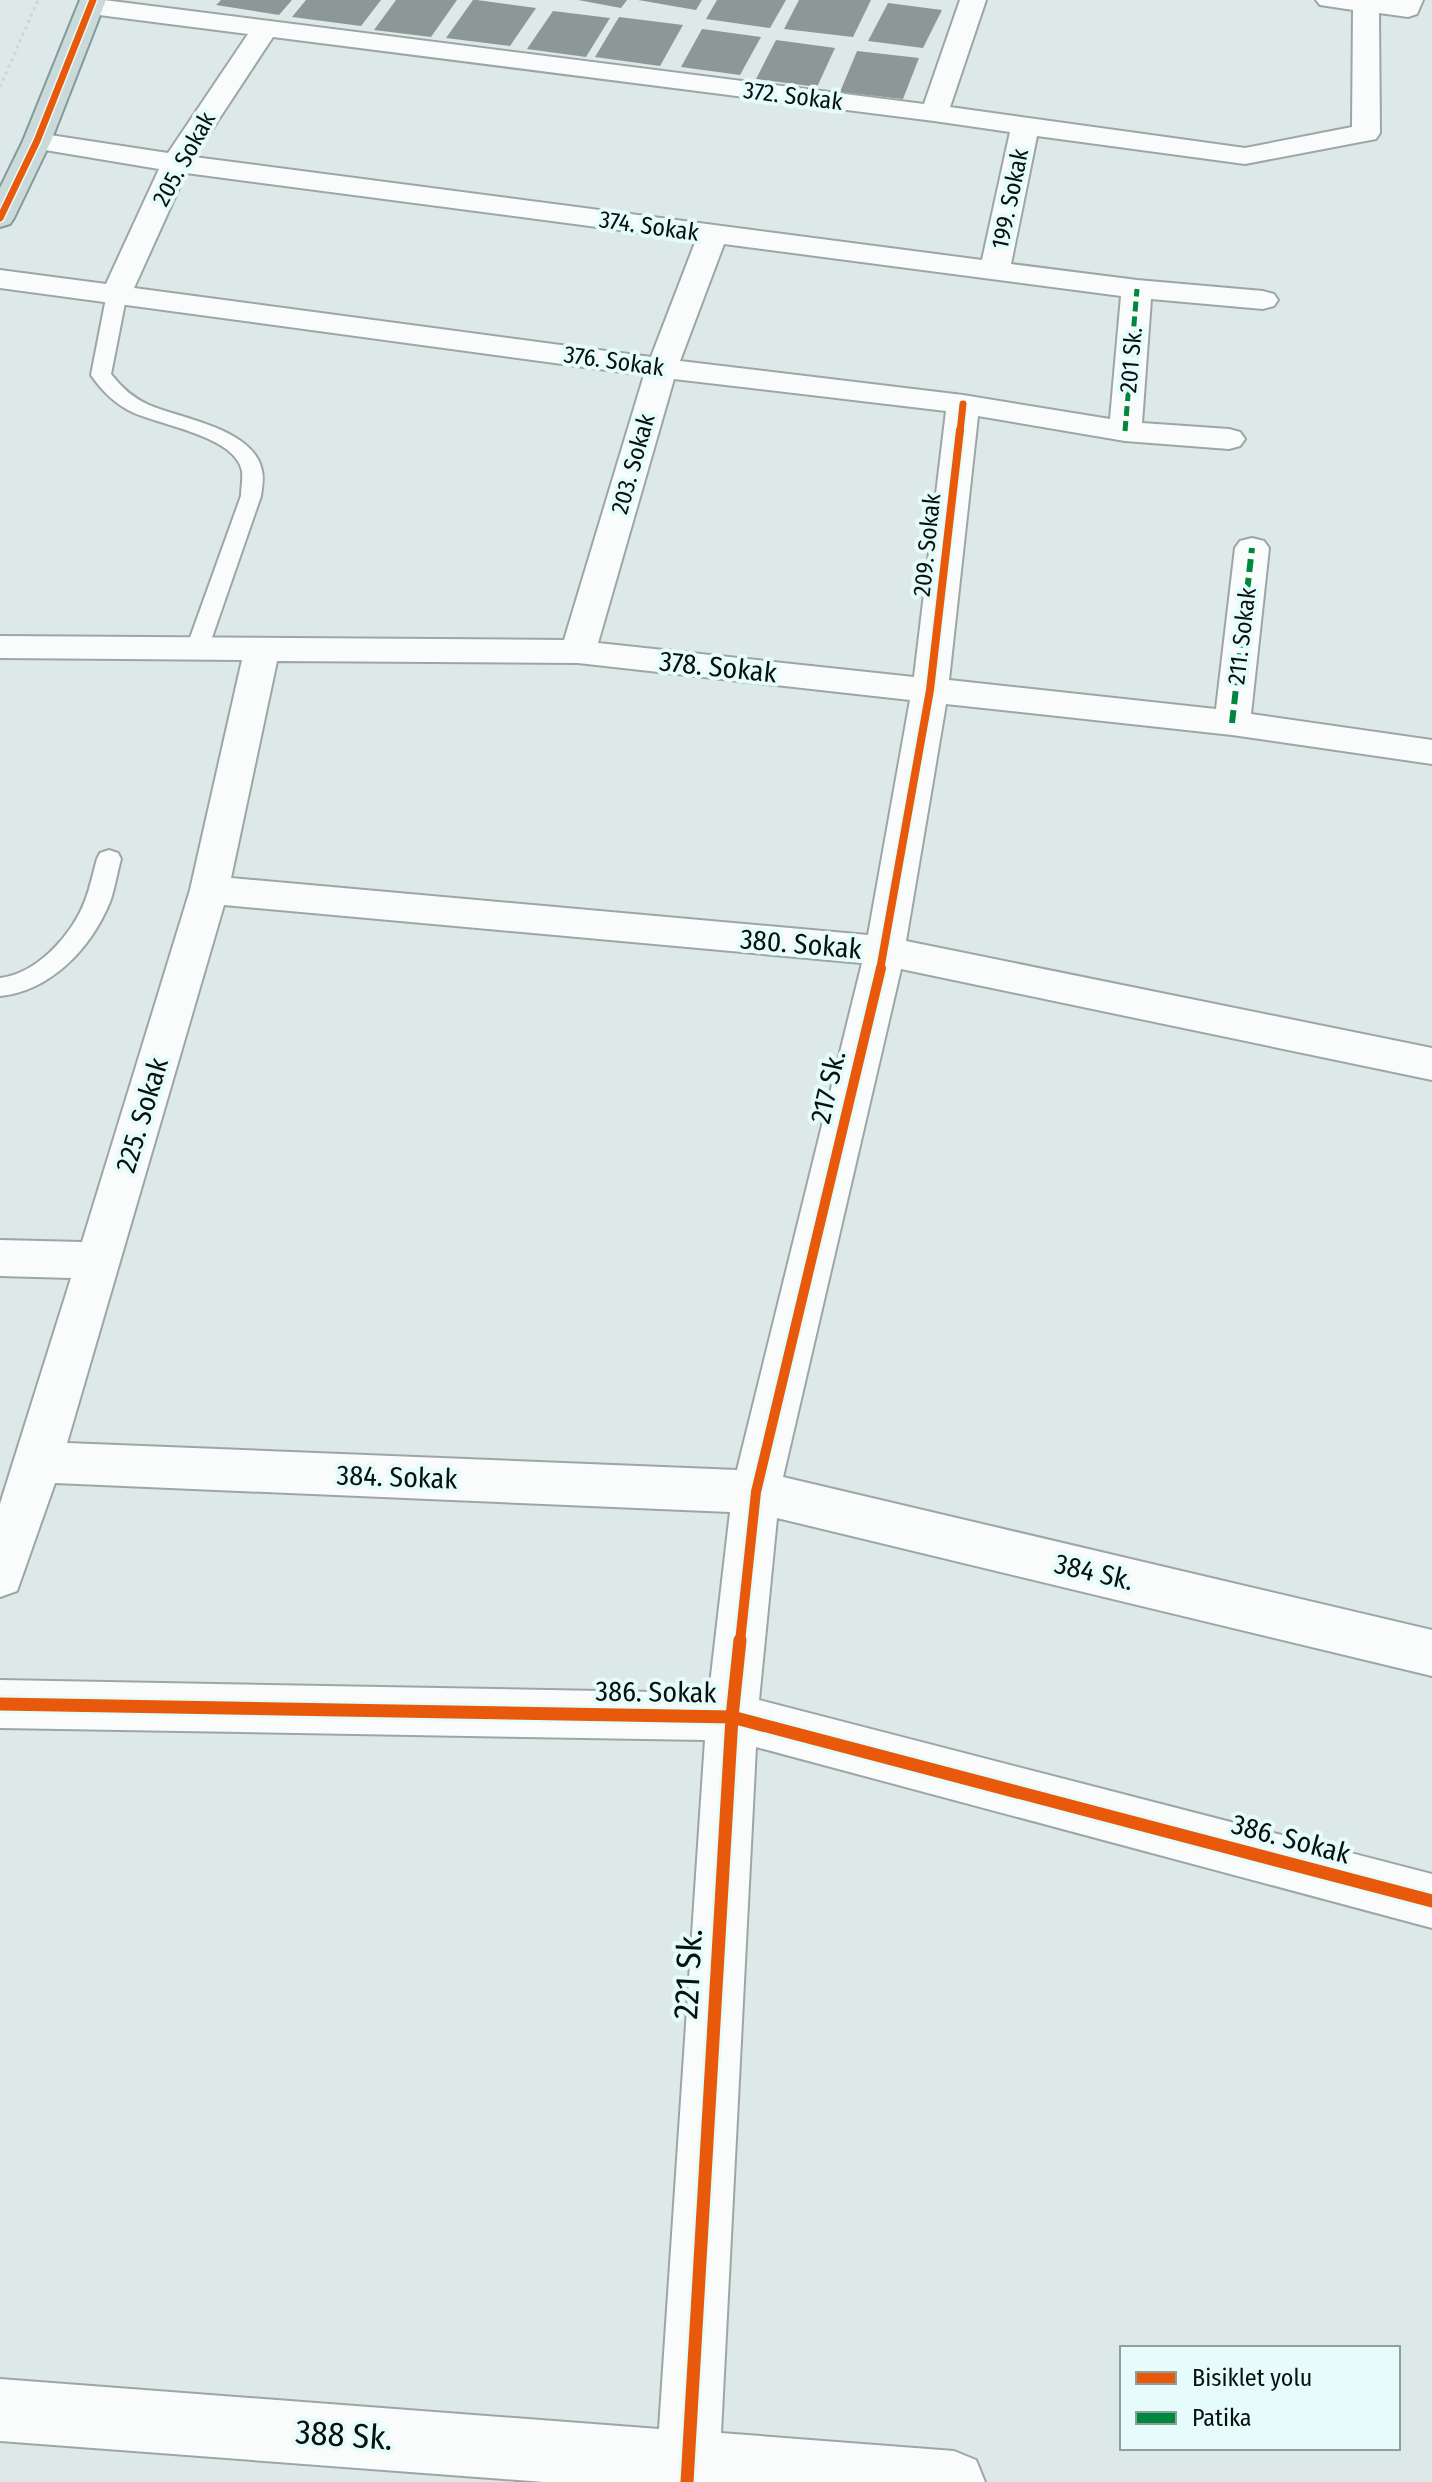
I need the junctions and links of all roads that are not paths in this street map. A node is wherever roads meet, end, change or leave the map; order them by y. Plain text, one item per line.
1 (973, 0) edge
2 (1329, 0) edge
3 (1410, 0) edge
4 (92, 3) edge
5 (1366, 5) junction
6 (264, 30) junction
7 (934, 113) junction
8 (1025, 128) junction
9 (37, 141) junction
10 (176, 163) junction
11 (0, 218) edge
12 (713, 234) junction
13 (995, 269) junction
14 (0, 279) edge
15 (1137, 289) junction
16 (117, 293) junction
17 (1263, 300) dead end
18 (662, 368) junction
19 (963, 404) junction
20 (1125, 431) junction
21 (1229, 439) dead end
22 (1252, 548) dead end
23 (0, 647) edge
24 (197, 649) junction
25 (262, 649) junction
26 (578, 652) junction
27 (930, 690) junction
28 (1232, 723) junction
29 (1432, 752) edge
30 (109, 859) dead end
31 (209, 890) junction
32 (885, 951) junction
33 (0, 987) edge
34 (1432, 1064) edge
35 (0, 1258) edge
36 (98, 1261) junction
37 (38, 1462) junction
38 (756, 1492) junction
39 (0, 1575) edge
40 (1432, 1653) edge
41 (0, 1704) edge
42 (732, 1717) junction
43 (1432, 1901) edge
44 (0, 2410) edge
45 (687, 2471) edge
46 (954, 2482) edge

1 - 7 street
2 - 5 street
3 - 5 street
4 - 6 street, 372. Sokak
4 - 9 highway
5 - 8 street, 372. Sokak
6 - 7 street, 372. Sokak
6 - 10 street, 205. Sokak
7 - 8 street, 372. Sokak
8 - 13 street, 199. Sokak
9 - 10 street, 374. Sokak
9 - 11 highway
10 - 12 street, 374. Sokak
10 - 16 street, 205. Sokak
12 - 13 street, 374. Sokak
12 - 18 street, 203. Sokak
13 - 15 street, 374. Sokak
14 - 16 street, 376. Sokak
15 - 17 street, 374. Sokak
15 - 20 street, 201 Sk.
16 - 18 street, 376. Sokak
16 - 24 lane
18 - 19 street, 376. Sokak
18 - 26 street, 203. Sokak
19 - 20 street, 376. Sokak
19 - 27 street, 209. Sokak
20 - 21 street, 376. Sokak
22 - 28 street, 211. Sokak
23 - 24 street, 378. Sokak
24 - 25 street, 378. Sokak
25 - 26 street, 378. Sokak
25 - 31 street, 225. Sokak
26 - 27 street, 378. Sokak
27 - 28 street, 378. Sokak
27 - 32 street, 217 Sk.
28 - 29 street, 378. Sokak
30 - 33 lane
31 - 32 street, 380. Sokak
31 - 36 street, 225. Sokak
32 - 34 street, 380. Sokak
32 - 38 street, 217 Sk.
35 - 36 street
36 - 37 street, 225. Sokak
37 - 38 street, 384. Sokak
37 - 39 street, 225. Sokak
38 - 40 street, 384 Sk.
38 - 42 street, 221 Sk.
41 - 42 street, 386. Sokak
42 - 43 street, 386. Sokak
42 - 45 street, 221 Sk.
44 - 45 street, 388 Sk.
45 - 46 street, 388 Sk.

